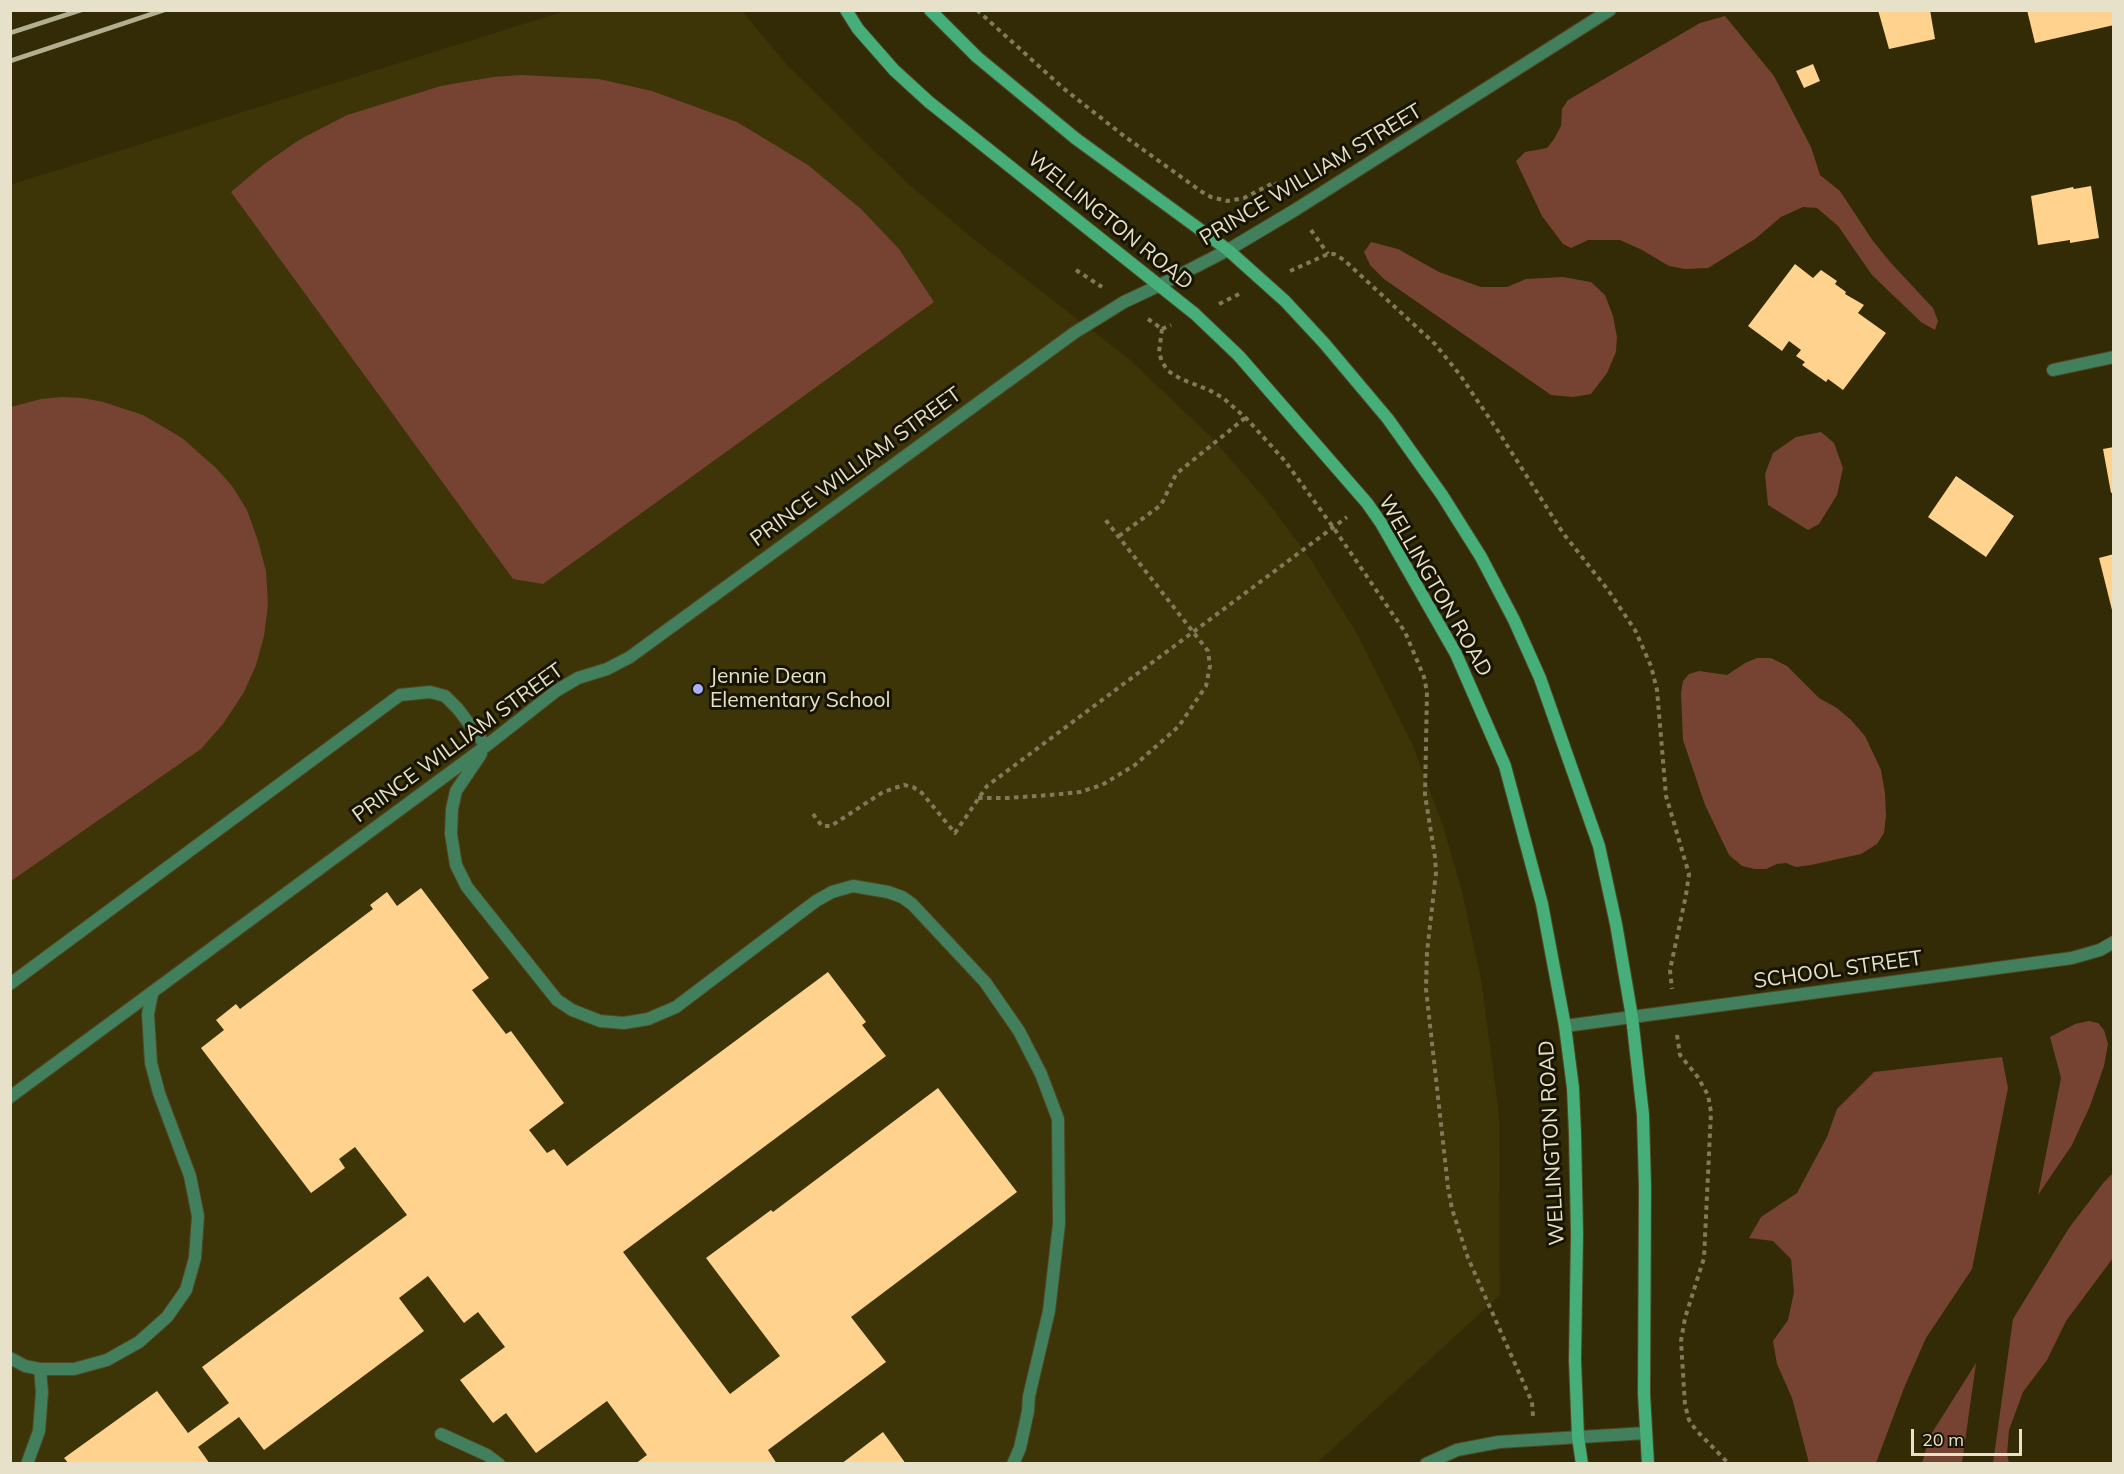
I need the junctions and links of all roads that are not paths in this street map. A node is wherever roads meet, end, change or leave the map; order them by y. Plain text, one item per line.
1 (846, 10) edge
2 (930, 10) edge
3 (1611, 10) edge
4 (1228, 250) junction
5 (1158, 286) junction
6 (2114, 357) edge
7 (2053, 370) dead end
8 (486, 746) junction
9 (2114, 942) edge
10 (10, 984) edge
11 (152, 994) junction
12 (1632, 1017) junction
13 (1565, 1026) junction
14 (10, 1097) edge
15 (10, 1358) edge
16 (40, 1369) junction
17 (1646, 1433) junction
18 (441, 1434) dead end
19 (1578, 1437) junction
20 (27, 1464) edge
21 (499, 1464) edge
22 (1013, 1464) edge
23 (1426, 1464) edge
24 (1582, 1464) edge
25 (1648, 1464) edge

1 - 5 main road, WELLINGTON ROAD
2 - 4 main road, WELLINGTON ROAD
3 - 4 street, PRINCE WILLIAM STREET
4 - 5 street, PRINCE WILLIAM STREET
4 - 12 main road, WELLINGTON ROAD
5 - 8 street, PRINCE WILLIAM STREET
5 - 13 main road, WELLINGTON ROAD
6 - 7 street
8 - 10 street
8 - 11 street, PRINCE WILLIAM STREET
8 - 22 street
9 - 12 street, SCHOOL STREET
11 - 14 street, PRINCE WILLIAM STREET
11 - 16 street
12 - 13 street, SCHOOL STREET
12 - 17 main road, WELLINGTON ROAD
13 - 19 main road, WELLINGTON ROAD
15 - 16 street
16 - 20 street
17 - 19 street
17 - 25 main road, WELLINGTON ROAD
18 - 21 street
19 - 23 street
19 - 24 main road, WELLINGTON ROAD

